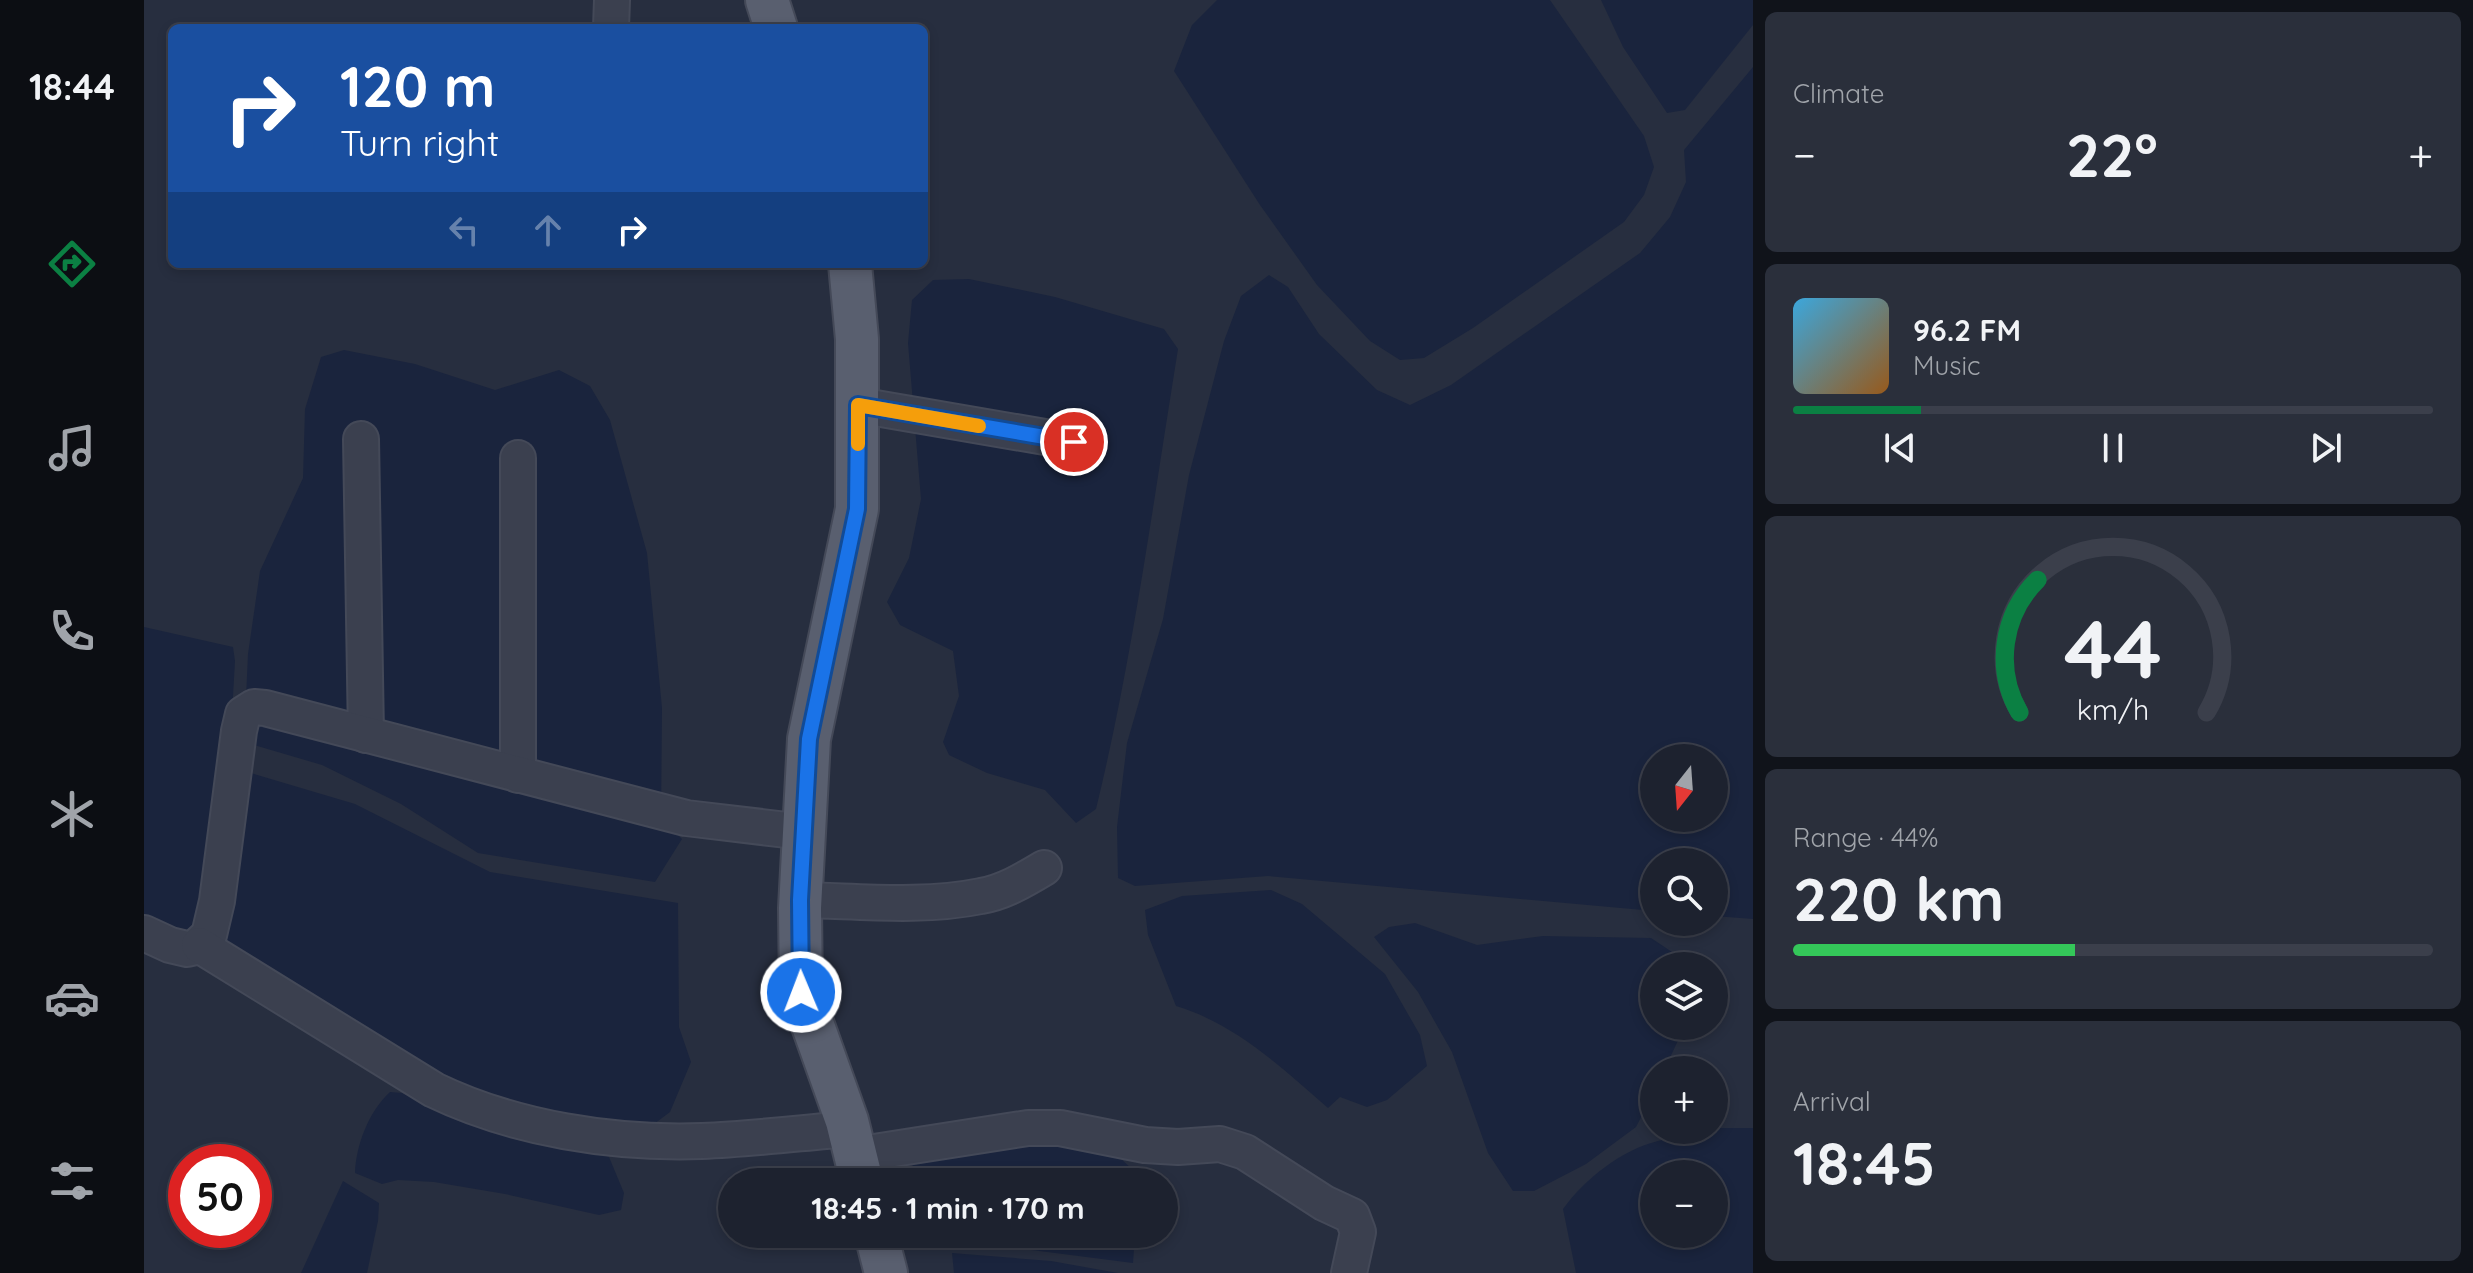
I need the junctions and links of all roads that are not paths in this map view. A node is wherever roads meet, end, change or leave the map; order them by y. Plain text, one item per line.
1 (612, 0) edge
2 (767, 0) edge
3 (611, 24) edge
4 (775, 24) edge
5 (850, 268) edge
6 (858, 405) junction
7 (361, 439) dead end
8 (1074, 442) dead end
9 (518, 458) dead end
10 (366, 735) junction
11 (518, 775) junction
12 (804, 832) junction
13 (1044, 868) dead end
14 (800, 900) junction
15 (144, 933) edge
16 (199, 945) junction
17 (855, 1155) edge
18 (880, 1248) edge
19 (886, 1273) edge
20 (1349, 1273) edge

1 - 3 street
2 - 4 main road
5 - 6 main road
6 - 8 street
6 - 12 main road
7 - 10 street
9 - 11 street
10 - 11 street
10 - 16 street
11 - 12 street
12 - 14 main road
13 - 14 street
14 - 17 main road
15 - 16 street
16 - 17 street
17 - 20 street
18 - 19 main road

